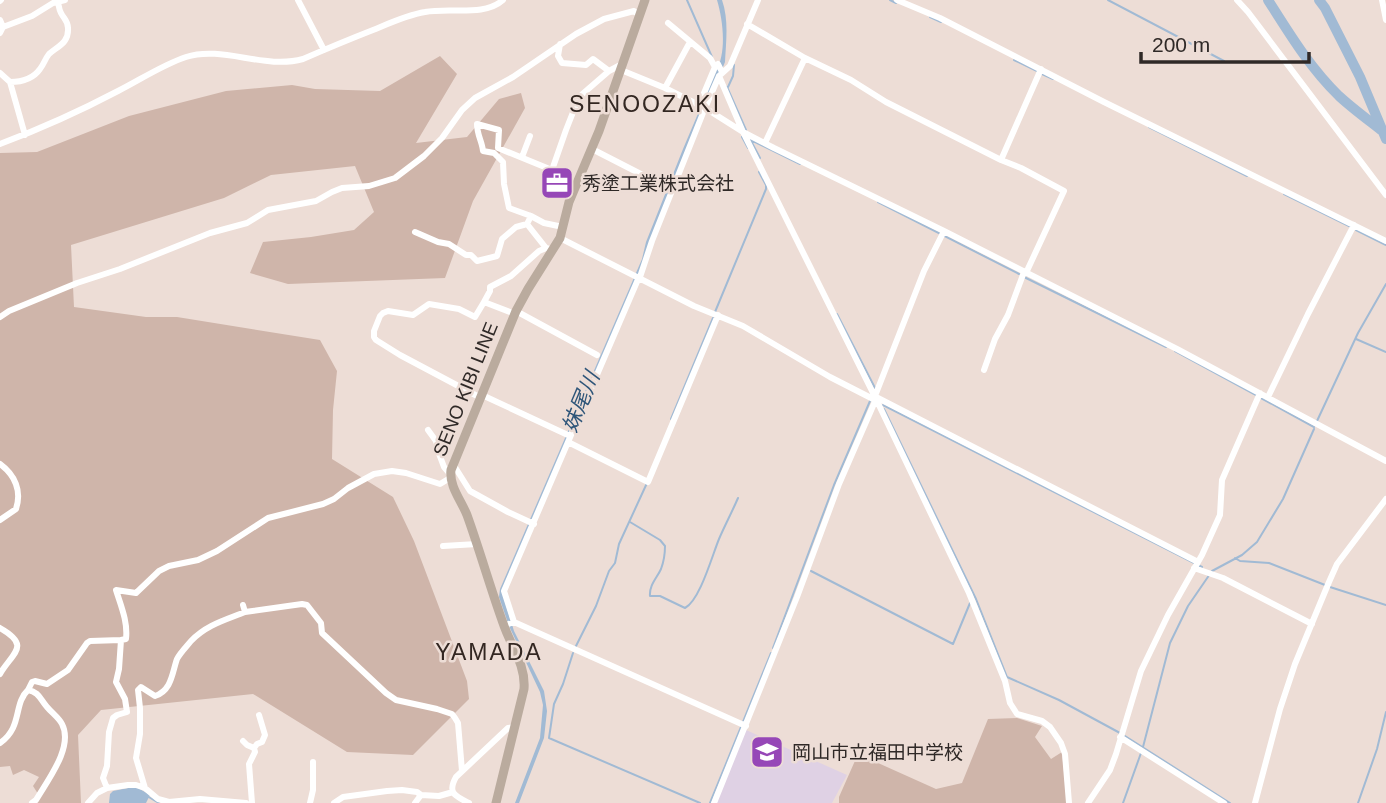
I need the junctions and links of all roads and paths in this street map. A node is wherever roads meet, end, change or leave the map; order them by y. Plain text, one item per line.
1 (298, 0) edge
2 (503, 0) edge
3 (645, 0) edge
4 (758, 0) edge
5 (897, 0) edge
6 (1237, 0) edge
7 (1382, 0) edge
8 (57, 1) edge
9 (640, 16) junction
10 (1386, 20) edge
11 (668, 23) dead end
12 (749, 25) junction
13 (1, 28) edge
14 (690, 42) junction
15 (560, 44) junction
16 (324, 50) junction
17 (804, 59) junction
18 (622, 67) junction
19 (719, 70) junction
20 (609, 71) junction
21 (1040, 72) junction
22 (1, 75) edge
23 (10, 82) junction
24 (665, 88) junction
25 (702, 106) junction
26 (747, 133) junction
27 (25, 135) junction
28 (530, 136) dead end
29 (765, 143) junction
30 (0, 144) edge
31 (592, 149) junction
32 (522, 157) junction
33 (1001, 160) junction
34 (552, 170) junction
35 (669, 189) junction
36 (574, 191) junction
37 (1386, 195) edge
38 (531, 216) junction
39 (527, 224) junction
40 (563, 227) junction
41 (1353, 227) junction
42 (415, 232) dead end
43 (942, 233) junction
44 (560, 238) junction
45 (1386, 241) edge
46 (550, 249) junction
47 (1024, 274) junction
48 (638, 276) junction
49 (484, 302) junction
50 (515, 312) junction
51 (716, 314) junction
52 (0, 317) edge
53 (597, 355) dead end
54 (984, 370) dead end
55 (481, 396) junction
56 (1261, 396) junction
57 (875, 398) junction
58 (428, 430) dead end
59 (568, 437) junction
60 (1386, 461) edge
61 (0, 464) edge
62 (453, 464) junction
63 (450, 476) junction
64 (1386, 499) edge
65 (0, 520) edge
66 (532, 523) junction
67 (477, 544) junction
68 (443, 546) dead end
69 (1196, 565) junction
70 (509, 624) junction
71 (1312, 624) junction
72 (0, 628) edge
73 (121, 640) junction
74 (0, 674) edge
75 (28, 690) junction
76 (259, 715) dead end
77 (743, 725) junction
78 (514, 727) junction
79 (1121, 735) junction
80 (243, 741) dead end
81 (0, 743) edge
82 (254, 748) junction
83 (313, 762) dead end
84 (462, 771) junction
85 (107, 788) junction
86 (145, 788) junction
87 (453, 792) junction
88 (421, 795) junction
89 (32, 803) edge
90 (88, 803) edge
91 (246, 803) edge
92 (252, 803) edge
93 (310, 803) edge
94 (334, 803) edge
95 (415, 803) edge
96 (469, 803) edge
97 (496, 803) edge
98 (714, 803) edge
99 (1069, 803) edge
100 (1088, 803) edge
101 (1224, 803) edge
102 (1255, 803) edge

1 - 16 street
2 - 16 street
3 - 9 main road, SENO KIBI LINE
4 - 12 street
5 - 21 street
6 - 37 street
7 - 10 street
8 - 13 street
8 - 23 street
9 - 15 street
9 - 18 main road, SENO KIBI LINE
11 - 14 street
12 - 17 street
12 - 19 street
14 - 19 street
14 - 24 street
15 - 20 street
15 - 52 street
16 - 27 street
17 - 29 street
17 - 33 street
18 - 20 street
18 - 24 street
18 - 31 main road, SENO KIBI LINE
19 - 25 street
19 - 26 street
20 - 34 street
21 - 33 street
21 - 41 street
22 - 23 street
23 - 27 street
24 - 25 street
25 - 26 street
25 - 35 street
26 - 29 street
26 - 57 street
27 - 30 street
28 - 32 street
29 - 43 street
31 - 35 street
31 - 36 main road, SENO KIBI LINE
32 - 34 street
32 - 38 street
33 - 47 street
34 - 36 street
35 - 48 street
36 - 40 main road, SENO KIBI LINE
38 - 39 street
38 - 40 street
39 - 42 street
39 - 46 street
40 - 44 main road, SENO KIBI LINE
41 - 45 street
41 - 56 street
43 - 47 street
43 - 57 street
44 - 46 main road, SENO KIBI LINE
44 - 48 street
46 - 49 street
46 - 50 main road, SENO KIBI LINE
47 - 54 street
47 - 56 street
48 - 51 street
48 - 59 street
49 - 50 street
49 - 55 street
50 - 53 street
50 - 55 main road, SENO KIBI LINE
51 - 57 street
51 - 59 street
55 - 59 street
55 - 62 main road, SENO KIBI LINE
56 - 60 street
56 - 69 street
57 - 69 street
57 - 77 street
57 - 99 street
58 - 63 street
59 - 66 street
61 - 65 street
62 - 63 main road, SENO KIBI LINE
62 - 66 street
63 - 67 main road, SENO KIBI LINE
63 - 73 street
64 - 71 street
66 - 70 street
67 - 68 street
67 - 70 main road, SENO KIBI LINE
69 - 71 street
69 - 79 street
70 - 77 street
70 - 78 main road, SENO KIBI LINE
71 - 102 street
72 - 74 street
73 - 75 street
73 - 85 street
75 - 81 street
75 - 89 street
76 - 82 street
77 - 98 street
78 - 84 street
78 - 97 main road, SENO KIBI LINE
79 - 100 street
79 - 101 street
80 - 82 street
82 - 92 street
83 - 93 street
84 - 86 street
84 - 87 street
85 - 86 street
85 - 90 street
86 - 91 street
87 - 88 street
87 - 96 street
88 - 94 street
88 - 95 street

